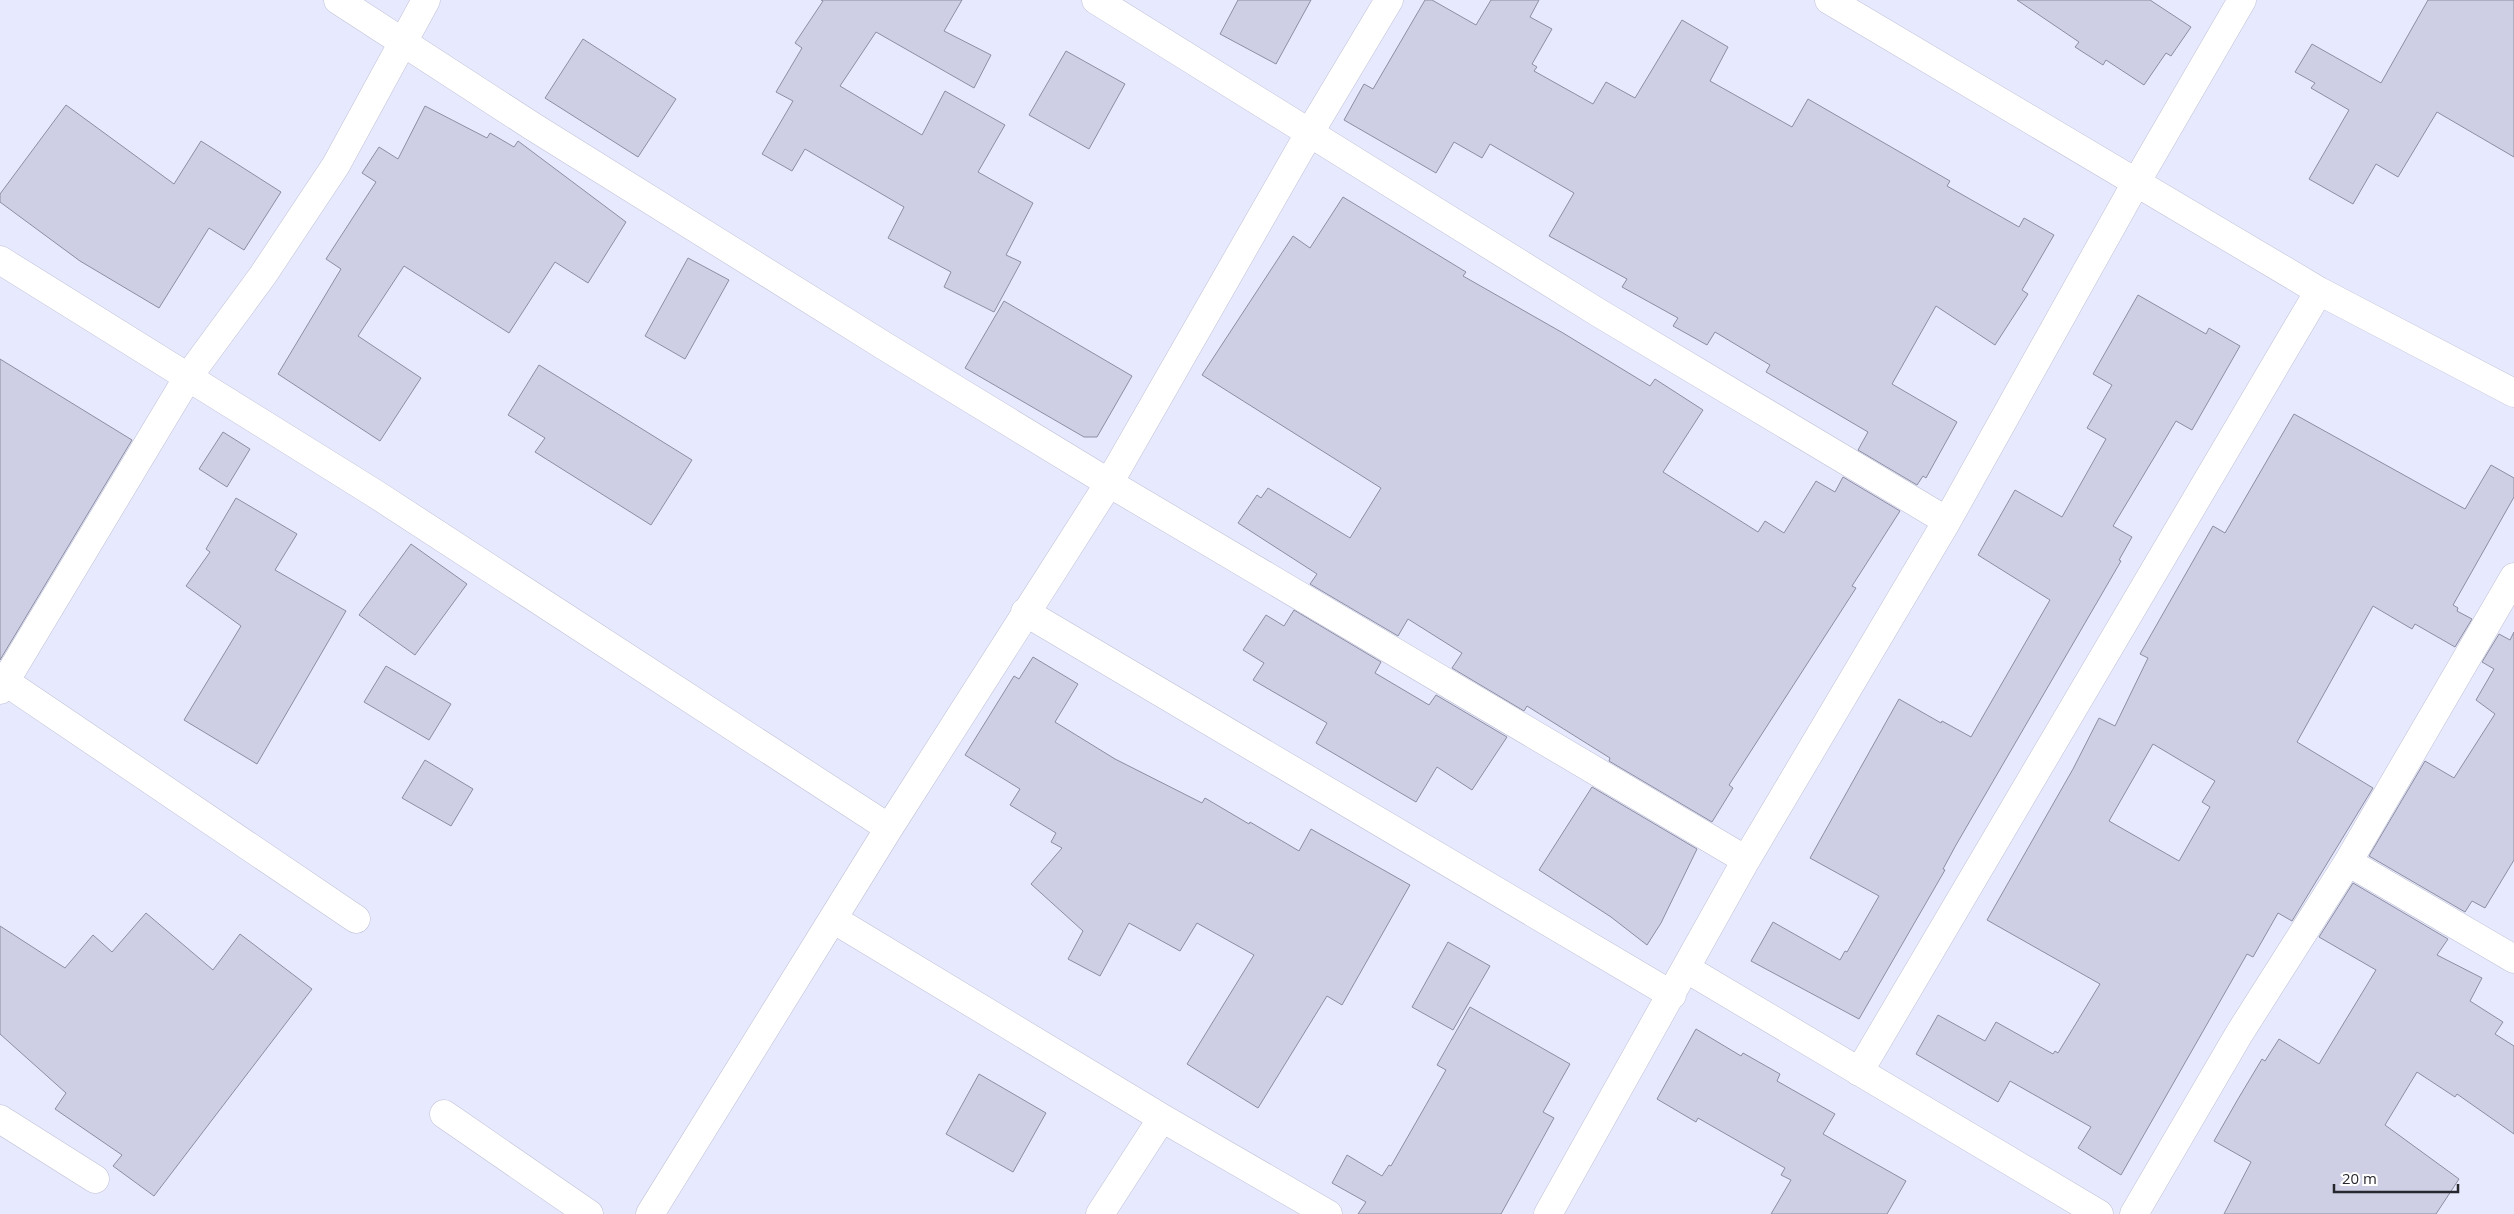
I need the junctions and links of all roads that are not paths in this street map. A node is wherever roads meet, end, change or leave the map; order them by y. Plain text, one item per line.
1 (338, 0) edge
2 (426, 0) edge
3 (1096, 0) edge
4 (1389, 0) edge
5 (1829, 0) edge
6 (2242, 0) edge
7 (403, 40) junction
8 (1310, 132) junction
9 (2137, 181) junction
10 (0, 260) edge
11 (2319, 291) junction
12 (188, 377) junction
13 (2511, 384) edge
14 (1109, 483) junction
15 (1948, 521) junction
16 (2514, 577) edge
17 (1025, 612) junction
18 (2, 683) edge
19 (889, 828) junction
20 (1746, 860) junction
21 (2348, 862) junction
22 (833, 918) junction
23 (356, 919) dead end
24 (2514, 959) edge
25 (1687, 969) junction
26 (1672, 995) junction
27 (1859, 1072) junction
28 (444, 1114) dead end
29 (1162, 1118) junction
30 (0, 1119) edge
31 (95, 1179) dead end
32 (589, 1214) edge
33 (650, 1214) edge
34 (1100, 1214) edge
35 (1328, 1214) edge
36 (1548, 1214) edge
37 (2098, 1214) edge
38 (2134, 1214) edge

1 - 7 street
2 - 7 street
3 - 8 street
4 - 8 street
5 - 9 street
6 - 9 street
7 - 12 street
7 - 14 street
8 - 14 street
8 - 15 street
9 - 11 street
9 - 15 street
10 - 12 street
11 - 13 street
11 - 27 street
12 - 18 street
12 - 19 street
14 - 17 street
14 - 20 street
15 - 20 street
16 - 21 street
17 - 19 street
17 - 26 street
18 - 23 street
19 - 22 street
20 - 25 street
21 - 24 street
21 - 38 street
22 - 29 street
22 - 33 street
25 - 26 street
25 - 27 street
26 - 36 street
27 - 37 street
28 - 32 street
29 - 34 street
29 - 35 street
30 - 31 street

